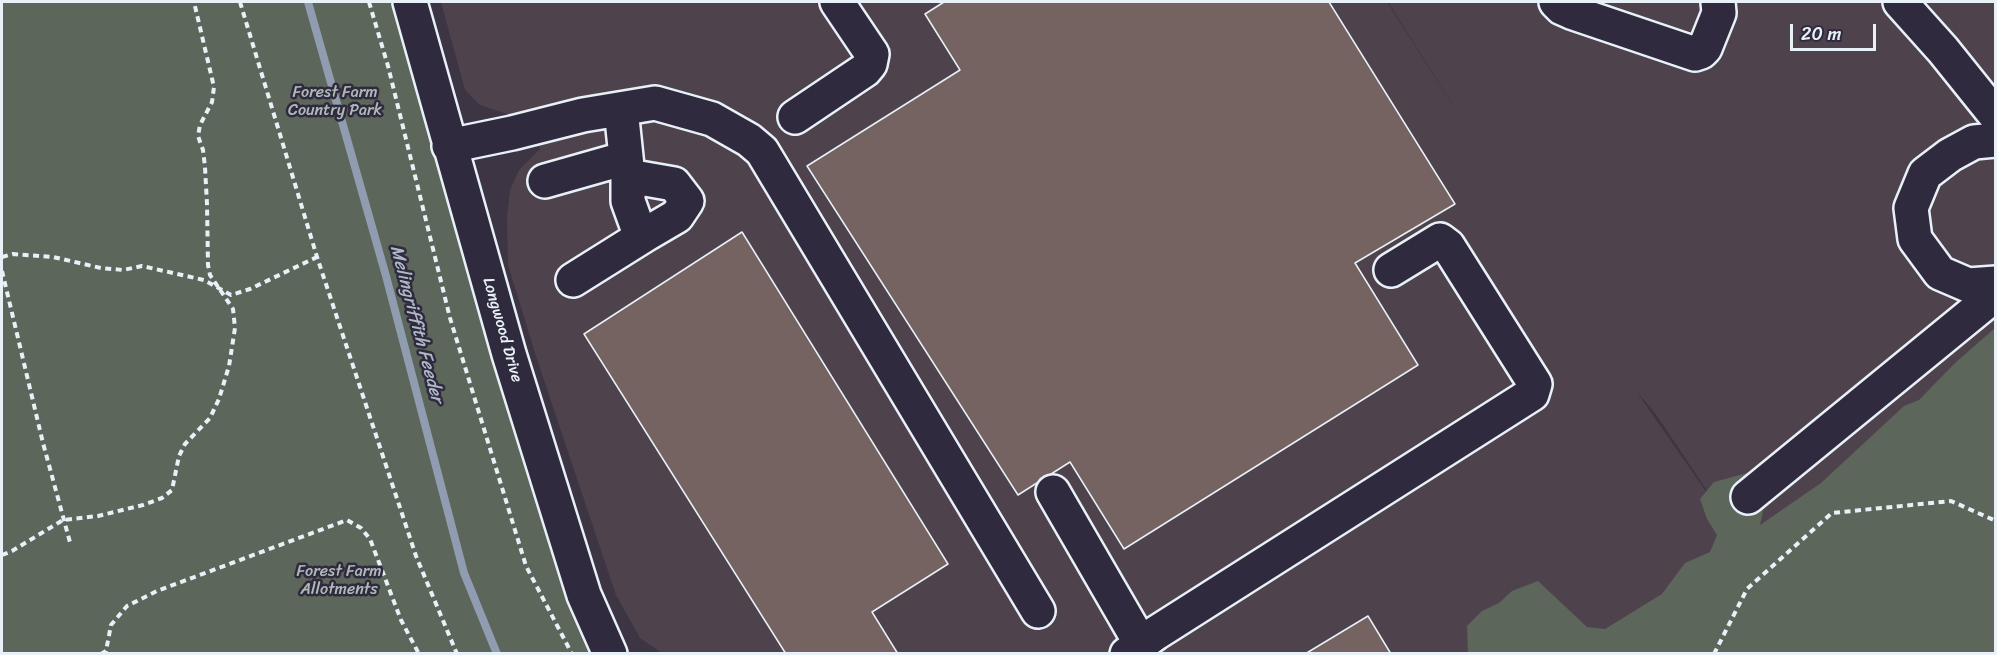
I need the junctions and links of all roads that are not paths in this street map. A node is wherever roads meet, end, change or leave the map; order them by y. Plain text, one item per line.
1 (410, 2) edge
2 (837, 2) edge
3 (1556, 2) edge
4 (1718, 2) edge
5 (1900, 2) edge
6 (621, 109) junction
7 (1995, 116) edge
8 (795, 117) dead end
9 (1995, 140) edge
10 (449, 146) junction
11 (627, 167) junction
12 (545, 181) dead end
13 (648, 233) junction
14 (1391, 270) dead end
15 (573, 280) dead end
16 (1995, 283) edge
17 (1995, 294) edge
18 (1053, 492) dead end
19 (1748, 497) dead end
20 (1038, 611) dead end
21 (1134, 649) edge
22 (610, 654) edge

1 - 10 street, Longwood Drive
2 - 8 street
3 - 4 street
5 - 7 street
6 - 10 street
6 - 11 street
6 - 20 street
9 - 16 street
10 - 22 street, Longwood Drive
11 - 12 street
11 - 13 street
11 - 13 street
13 - 15 street
14 - 21 street
17 - 19 street
18 - 21 street

